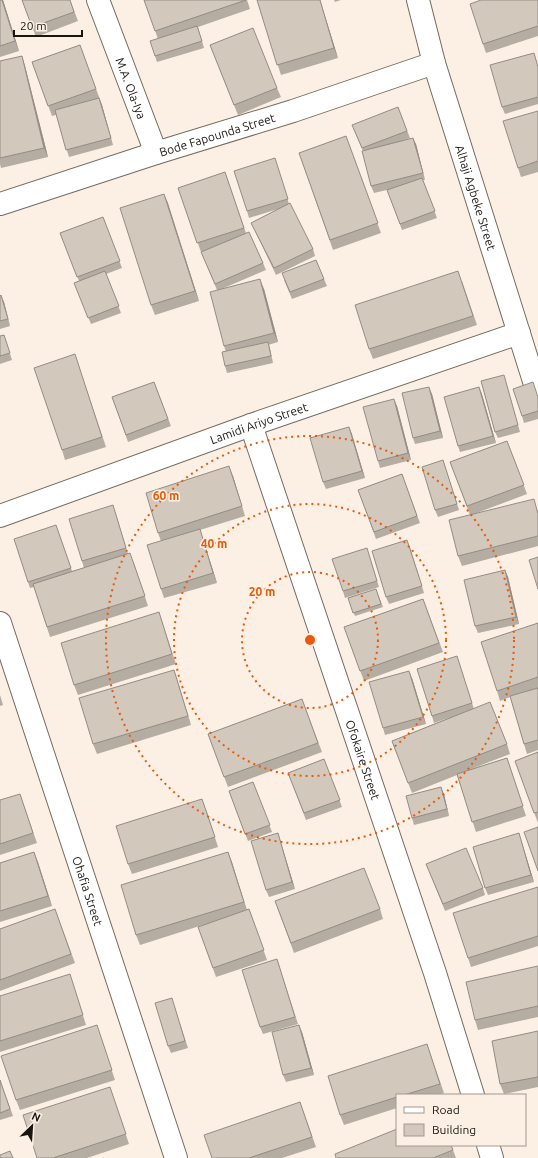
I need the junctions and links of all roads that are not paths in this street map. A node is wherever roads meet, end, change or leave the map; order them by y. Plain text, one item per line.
1 (98, 0) edge
2 (418, 0) edge
3 (434, 63) junction
4 (156, 153) junction
5 (0, 204) edge
6 (519, 333) junction
7 (538, 394) edge
8 (251, 425) junction
9 (0, 516) edge
10 (0, 623) edge
11 (473, 1094) edge
12 (488, 1146) edge
13 (176, 1158) edge
14 (492, 1158) edge

1 - 4 street, M.A. Ola-Iya
2 - 3 street, Alhaji Agbeke Street
3 - 4 street, Bode Fapounda Street
3 - 6 street, Alhaji Agbeke Street
4 - 5 street, Bode Fapounda Street
6 - 7 street, Alhaji Agbeke Street
6 - 8 street, Lamidi Ariyo Street
8 - 9 street, Lamidi Ariyo Street
8 - 11 street, Ofokaire Street
10 - 13 street, Ohafia Street
12 - 14 street

